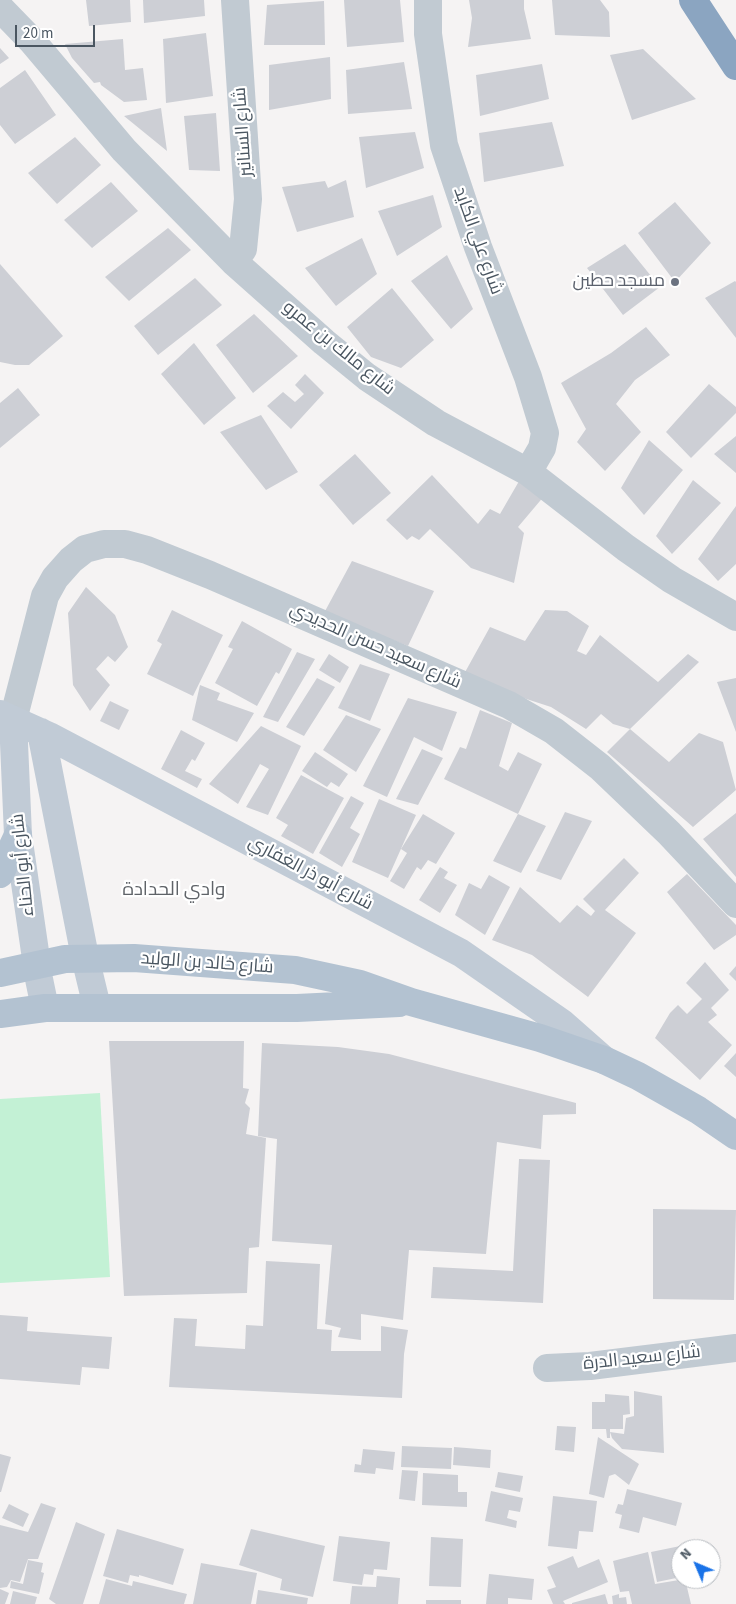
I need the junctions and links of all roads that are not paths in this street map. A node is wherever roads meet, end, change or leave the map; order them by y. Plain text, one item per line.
1 (235, 0) edge
2 (428, 0) edge
3 (693, 0) edge
4 (0, 8) edge
5 (736, 66) edge
6 (234, 262) junction
7 (528, 472) junction
8 (736, 617) edge
9 (27, 670) junction
10 (6, 717) edge
11 (41, 732) junction
12 (18, 835) junction
13 (0, 874) edge
14 (736, 904) edge
15 (85, 957) junction
16 (37, 963) junction
17 (0, 973) edge
18 (411, 1002) junction
19 (97, 1007) junction
20 (45, 1008) junction
21 (0, 1014) edge
22 (604, 1060) junction
23 (736, 1136) edge
24 (736, 1348) edge
25 (547, 1368) dead end

1 - 6 street, شارع السنانير
2 - 7 street, شارع علي الكايد
3 - 5 highway
4 - 6 street, شارع مالك بن عمرو
6 - 7 street, شارع مالك بن عمرو
7 - 8 street, شارع مالك بن عمرو
9 - 10 street, شارع سعيد حسن الحديدي
9 - 11 street, شارع سعيد حسن الحديدي
9 - 14 street, شارع سعيد حسن الحديدي
10 - 11 street, شارع أبو ذر الغفاري
10 - 12 street, شارع أبو الحناء
11 - 15 street
11 - 22 street, شارع أبو ذر الغفاري
12 - 13 main road
12 - 16 street, شارع أبو الحناء
15 - 16 main road, شارع خالد بن الوليد
15 - 18 main road, شارع خالد بن الوليد
15 - 19 street
16 - 17 main road, شارع خالد بن الوليد
16 - 20 street, شارع أبو الحناء
18 - 19 main road, شارع خالد بن الوليد
18 - 22 main road, شارع خالد بن الوليد
19 - 20 main road, شارع خالد بن الوليد
20 - 21 main road, شارع خالد بن الوليد
22 - 23 main road, شارع خالد بن الوليد
24 - 25 street, شارع سعيد الدرة

